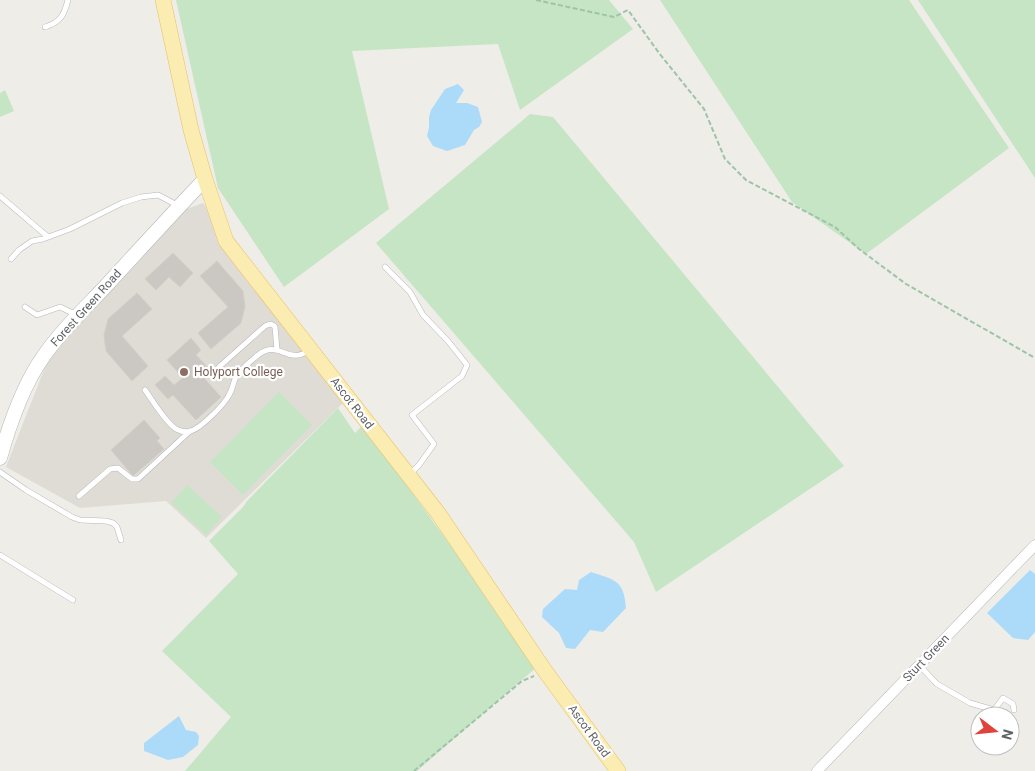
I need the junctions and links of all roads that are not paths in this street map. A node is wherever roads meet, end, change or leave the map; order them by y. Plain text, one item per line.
1 (68, 0) edge
2 (163, 0) edge
3 (45, 27) dead end
4 (205, 179) junction
5 (0, 196) edge
6 (179, 206) junction
7 (48, 237) junction
8 (11, 259) dead end
9 (385, 267) dead end
10 (26, 308) dead end
11 (78, 316) junction
12 (310, 349) junction
13 (277, 350) junction
14 (219, 368) dead end
15 (145, 390) dead end
16 (190, 432) junction
17 (2, 443) edge
18 (0, 458) edge
19 (0, 472) edge
20 (408, 475) junction
21 (79, 496) dead end
22 (121, 540) dead end
23 (1035, 545) edge
24 (0, 555) edge
25 (73, 600) dead end
26 (919, 665) junction
27 (980, 706) edge
28 (997, 706) edge
29 (1013, 706) edge
30 (618, 771) edge
31 (817, 771) edge

1 - 3 lane
2 - 4 main road, Ascot Road
4 - 6 main road, Forest Green Road
4 - 12 main road, Ascot Road
5 - 7 lane
6 - 7 lane
6 - 11 main road, Forest Green Road
7 - 8 lane
9 - 20 lane
10 - 11 lane
11 - 17 main road, Forest Green Road
12 - 13 lane
12 - 20 main road, Ascot Road
13 - 14 lane
13 - 16 lane
15 - 16 lane
16 - 21 lane
17 - 18 main road, Forest Green Road
19 - 22 lane
20 - 30 main road, Ascot Road
23 - 26 street, Sturt Green
24 - 25 lane
26 - 27 lane
26 - 31 street, Sturt Green
28 - 29 lane

